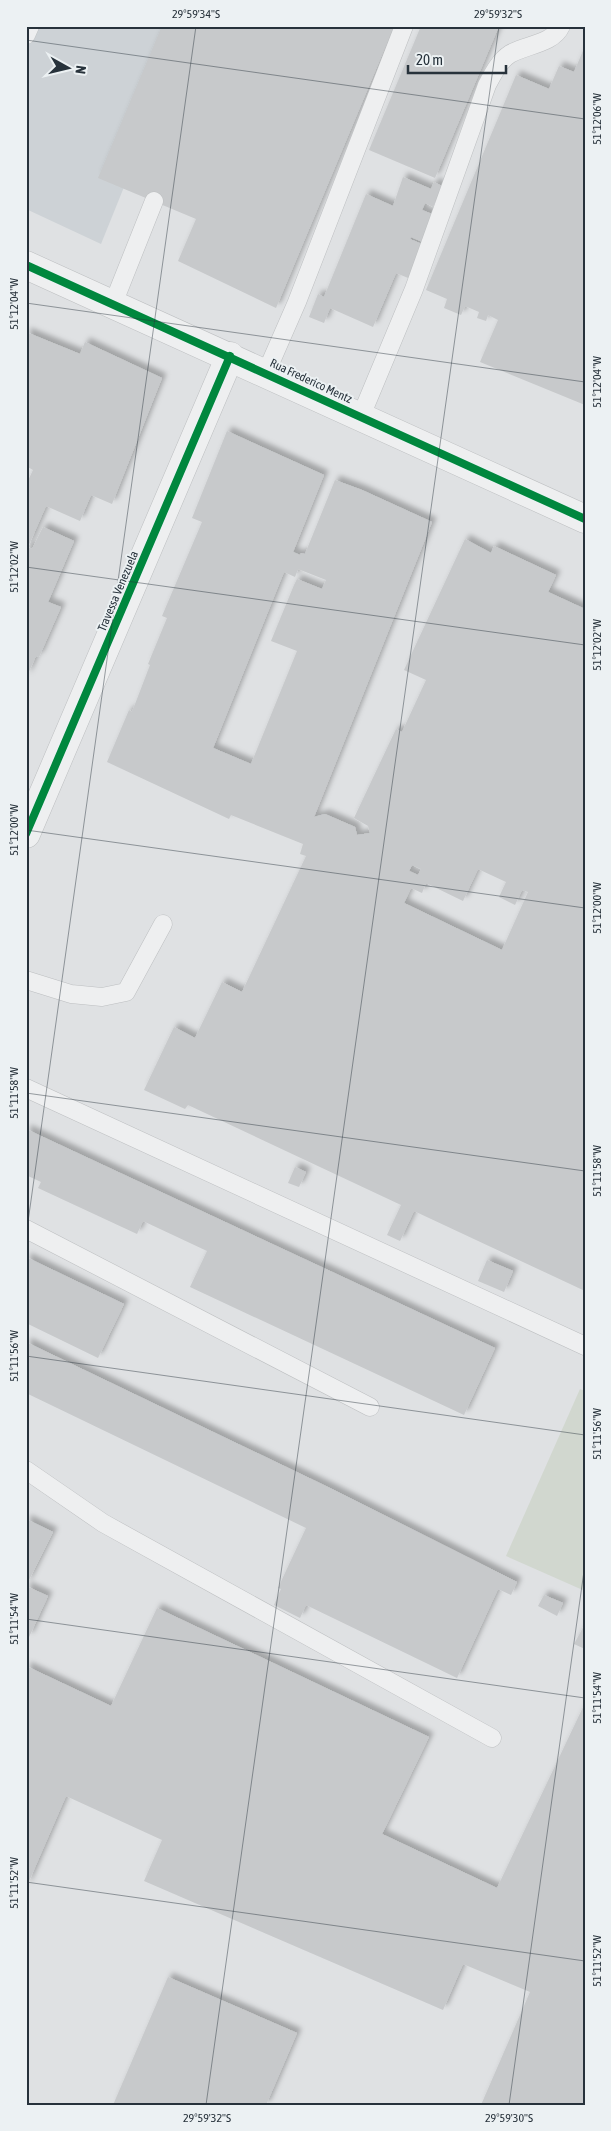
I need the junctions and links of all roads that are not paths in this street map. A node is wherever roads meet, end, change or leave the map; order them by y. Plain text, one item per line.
1 (30, 26) edge
2 (404, 26) edge
3 (561, 26) edge
4 (26, 35) edge
5 (154, 201) dead end
6 (26, 265) edge
7 (112, 304) junction
8 (230, 356) junction
9 (266, 373) junction
10 (361, 416) junction
11 (585, 519) edge
12 (26, 834) edge
13 (163, 924) dead end
14 (26, 980) edge
15 (26, 1088) edge
16 (26, 1228) edge
17 (585, 1346) edge
18 (370, 1407) dead end
19 (26, 1470) edge
20 (492, 1738) dead end

1 - 4 lane
2 - 9 lane
3 - 10 lane
5 - 7 lane
6 - 7 street, Rua Frederico Mentz
7 - 8 street, Rua Frederico Mentz
8 - 9 street, Rua Frederico Mentz
8 - 12 street, Travessa Venezuela
9 - 10 street, Rua Frederico Mentz
10 - 11 street, Rua Frederico Mentz
13 - 14 lane
15 - 17 lane
16 - 18 lane
19 - 20 lane

